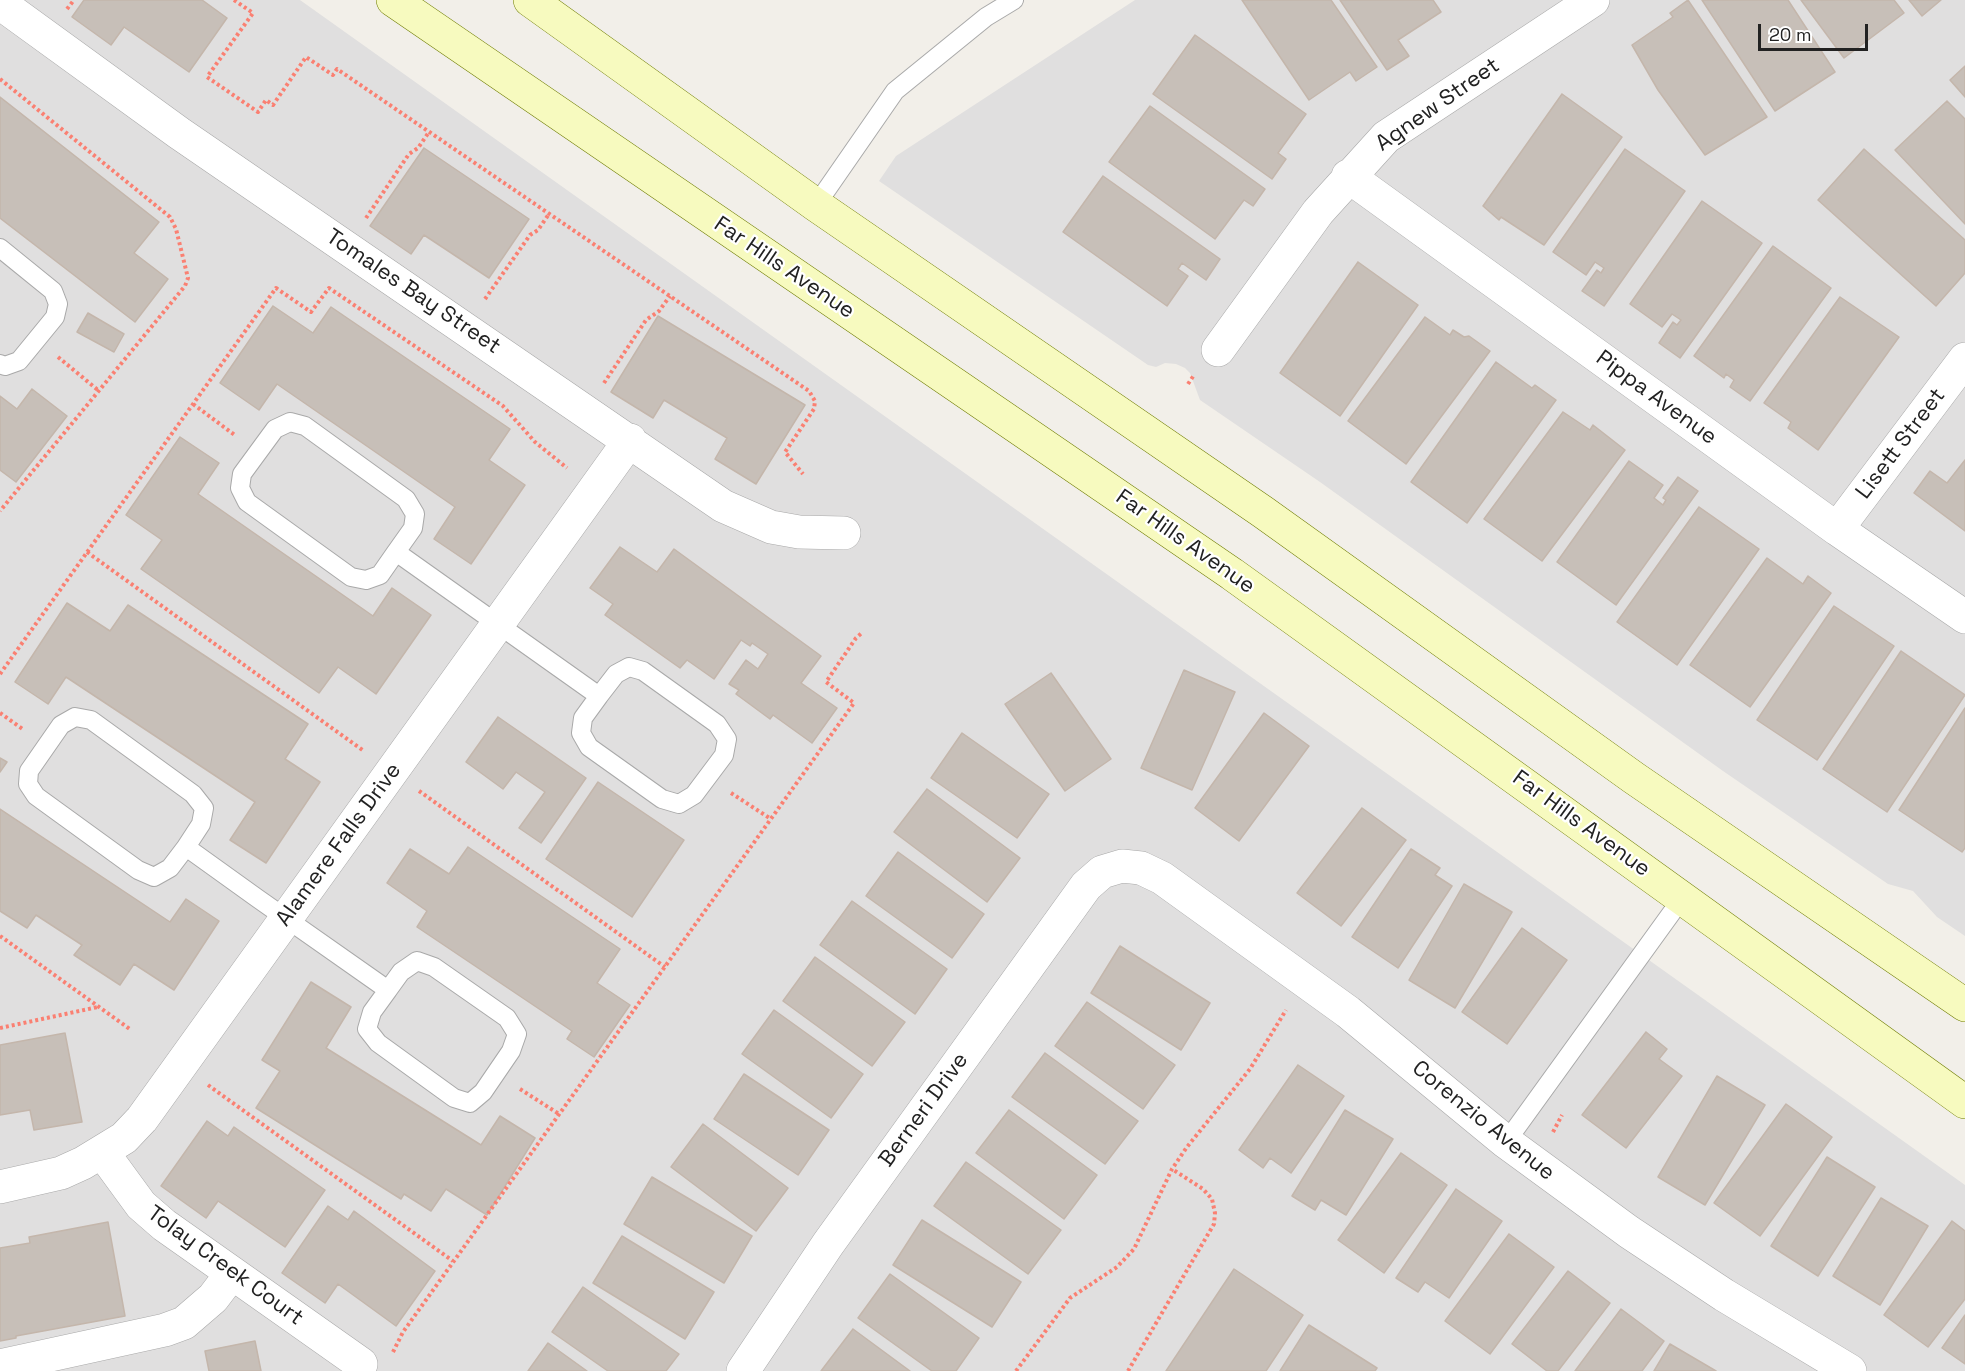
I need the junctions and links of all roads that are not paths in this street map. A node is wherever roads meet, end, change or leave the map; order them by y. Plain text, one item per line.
1 (393, 0) edge
2 (530, 0) edge
3 (1014, 0) edge
4 (1593, 0) edge
5 (0, 3) edge
6 (1348, 177) junction
7 (816, 205) junction
8 (0, 248) edge
9 (1218, 350) dead end
10 (1965, 360) edge
11 (0, 364) edge
12 (630, 440) junction
13 (1838, 529) junction
14 (844, 533) dead end
15 (396, 552) junction
16 (1965, 617) edge
17 (498, 625) junction
18 (598, 696) junction
19 (186, 847) junction
20 (1122, 866) joint
21 (1683, 897) junction
22 (286, 919) junction
23 (388, 990) junction
24 (1965, 1005) edge
25 (1965, 1102) edge
26 (1506, 1142) junction
27 (103, 1153) junction
28 (0, 1187) edge
29 (232, 1274) junction
30 (376, 1361) road end
31 (0, 1366) edge
32 (743, 1371) edge
33 (1850, 1371) edge

1 - 21 main road, Far Hills Avenue
2 - 7 main road
3 - 7 lane
4 - 6 street, Agnew Street
5 - 12 street, Tomales Bay Street
6 - 9 street, Agnew Street
6 - 13 street, Pippa Avenue
7 - 24 main road
8 - 11 lane
10 - 13 street, Lisett Street
12 - 14 street, Tomales Bay Street
12 - 17 street, Alamere Falls Drive
13 - 16 street, Pippa Avenue
15 - 15 lane
15 - 17 lane
17 - 18 lane
17 - 22 street, Alamere Falls Drive
18 - 18 lane
19 - 19 lane
19 - 22 lane
20 - 26 street, Corenzio Avenue
20 - 32 street, Berneri Drive
21 - 25 main road, Far Hills Avenue
21 - 26 lane
22 - 23 lane
22 - 27 street, Alamere Falls Drive
23 - 23 lane
26 - 33 street, Corenzio Avenue
27 - 28 street, Alamere Falls Drive
27 - 29 street, Tolay Creek Court
29 - 30 street, Tolay Creek Court
29 - 31 street

